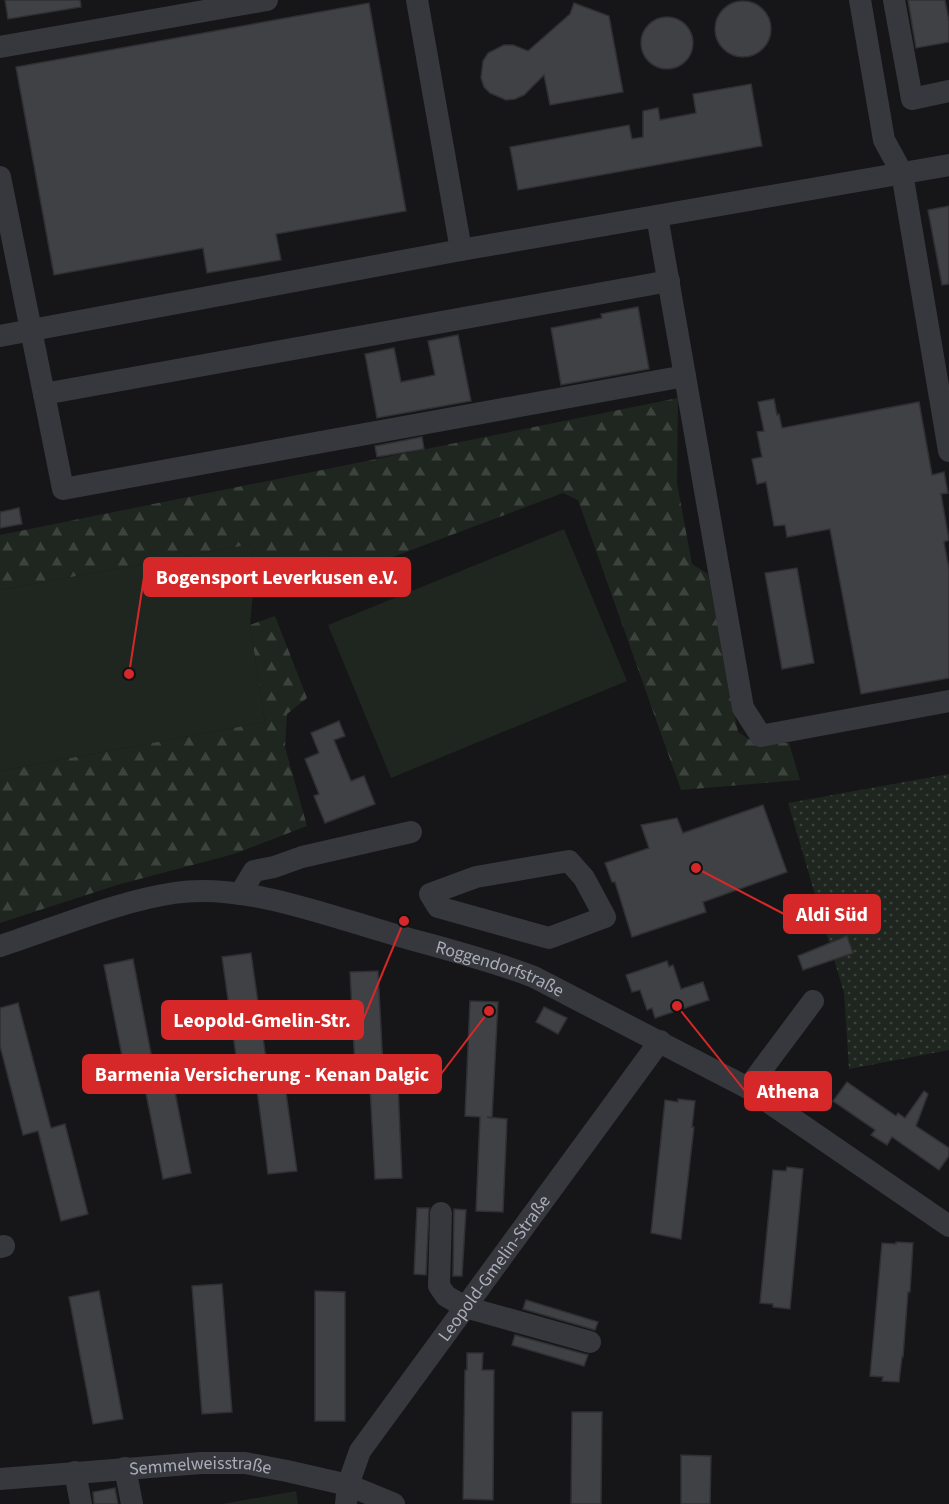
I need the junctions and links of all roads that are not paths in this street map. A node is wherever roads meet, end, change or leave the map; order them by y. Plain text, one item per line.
1 (267, 0) edge
2 (417, 0) edge
3 (860, 0) edge
4 (894, 0) edge
5 (0, 47) edge
6 (949, 91) edge
7 (949, 165) edge
8 (902, 173) junction
9 (0, 177) edge
10 (657, 216) junction
11 (461, 250) junction
12 (669, 281) junction
13 (30, 331) junction
14 (0, 336) edge
15 (685, 376) junction
16 (44, 394) junction
17 (949, 451) edge
18 (949, 701) edge
19 (411, 832) dead end
20 (240, 894) junction
21 (430, 894) joint
22 (0, 946) edge
23 (813, 1001) dead end
24 (660, 1041) junction
25 (748, 1088) junction
26 (441, 1213) dead end
27 (948, 1224) edge
28 (465, 1307) junction
29 (590, 1342) dead end
30 (125, 1468) junction
31 (75, 1472) junction
32 (0, 1479) edge
33 (346, 1495) edge
34 (81, 1504) edge
35 (132, 1504) edge
36 (394, 1504) edge

1 - 5 street
2 - 11 street
3 - 8 street
4 - 6 street
7 - 8 street
8 - 10 street
8 - 17 street
9 - 13 street
10 - 11 street
10 - 12 street
11 - 13 street
12 - 15 street
12 - 16 street
13 - 14 street
13 - 16 street
15 - 16 street
15 - 18 street
19 - 20 street
20 - 22 street, Roggendorfstraße
20 - 24 street, Roggendorfstraße
21 - 21 street
23 - 25 street
24 - 25 street, Roggendorfstraße
24 - 28 street, Leopold-Gmelin-Straße
25 - 27 street, Roggendorfstraße
26 - 28 street
28 - 29 street
28 - 33 street, Leopold-Gmelin-Straße
30 - 31 street, Semmelweisstraße
30 - 33 street, Semmelweisstraße
30 - 35 street
31 - 32 street, Semmelweisstraße
31 - 34 street
33 - 36 street, Semmelweisstraße

